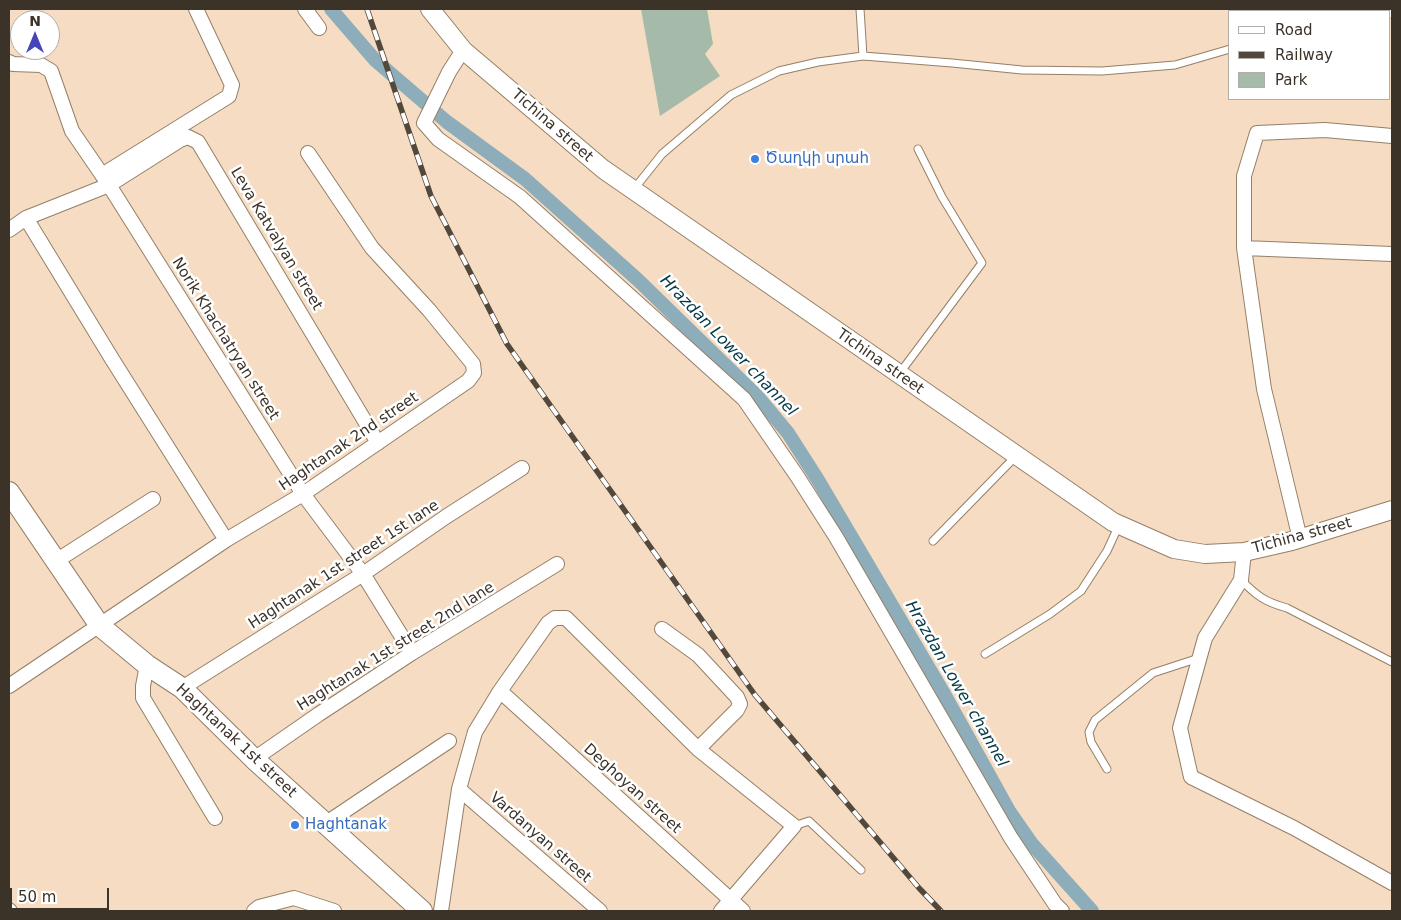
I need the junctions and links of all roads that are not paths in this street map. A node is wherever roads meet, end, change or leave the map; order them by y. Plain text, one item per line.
1 (196, 9) edge
2 (305, 9) edge
3 (430, 9) edge
4 (860, 9) edge
5 (319, 28) dead end
6 (1228, 49) edge
7 (463, 50) junction
8 (862, 56) junction
9 (9, 62) edge
10 (1392, 136) edge
11 (918, 149) dead end
12 (308, 153) dead end
13 (105, 180) junction
14 (633, 190) junction
15 (26, 218) junction
16 (9, 230) edge
17 (1244, 248) junction
18 (1392, 254) edge
19 (898, 374) junction
20 (378, 443) junction
21 (1017, 456) junction
22 (522, 468) dead end
23 (9, 492) edge
24 (303, 494) junction
25 (153, 499) dead end
26 (1392, 510) edge
27 (1120, 525) junction
28 (1300, 539) junction
29 (226, 540) junction
30 (933, 542) dead end
31 (1244, 552) junction
32 (56, 561) junction
33 (557, 564) dead end
34 (363, 574) junction
35 (1241, 580) junction
36 (100, 626) junction
37 (662, 629) dead end
38 (412, 653) junction
39 (985, 654) dead end
40 (1199, 658) junction
41 (1392, 662) edge
42 (147, 665) junction
43 (9, 686) edge
44 (182, 688) junction
45 (500, 691) junction
46 (450, 742) dead end
47 (698, 749) junction
48 (254, 759) junction
49 (1107, 769) dead end
50 (459, 789) junction
51 (216, 818) dead end
52 (325, 824) junction
53 (794, 826) junction
54 (862, 870) dead end
55 (1392, 884) edge
56 (731, 901) junction
57 (254, 911) edge
58 (334, 911) edge
59 (422, 911) edge
60 (441, 911) edge
61 (600, 911) edge
62 (721, 911) edge
63 (743, 911) edge
64 (1062, 911) edge

1 - 13 street
2 - 5 street
3 - 7 street, Tichina street
4 - 8 lane
6 - 8 lane
7 - 14 street, Tichina street
7 - 64 street
8 - 14 lane
9 - 13 street, Norik Khachatryan street
10 - 17 street
11 - 19 lane
12 - 20 street, Haghtanak 2nd street
13 - 15 street
13 - 20 street, Leva Katvalyan street
13 - 24 street, Norik Khachatryan street
14 - 19 street, Tichina street
15 - 16 street
15 - 29 street
17 - 18 street
17 - 28 street
19 - 21 street, Tichina street
20 - 24 street, Haghtanak 2nd street
21 - 27 street, Tichina street
21 - 30 lane
22 - 34 street, Haghtanak 1st street 1st lane
23 - 32 main road, Haghtanak 1st street
24 - 29 street, Haghtanak 2nd street
24 - 34 street, Norik Khachatryan street
25 - 32 street
26 - 28 street, Tichina street
27 - 31 street, Tichina street
27 - 39 lane
28 - 31 street, Tichina street
29 - 36 street, Haghtanak 2nd street
31 - 35 street
32 - 36 main road, Haghtanak 1st street
33 - 38 street, Haghtanak 1st street 2nd lane
34 - 38 street, Norik Khachatryan street
34 - 44 street, Haghtanak 1st street 1st lane
35 - 40 street
35 - 41 lane
36 - 42 main road, Haghtanak 1st street
36 - 43 street, Haghtanak 2nd street
37 - 47 street
38 - 48 street, Haghtanak 1st street 2nd lane
40 - 49 lane
40 - 55 street
42 - 44 main road, Haghtanak 1st street
42 - 51 street
44 - 48 main road, Haghtanak 1st street
45 - 47 street
45 - 50 street
45 - 56 street, Deghoyan street
46 - 52 street
47 - 53 street
48 - 52 main road, Haghtanak 1st street
50 - 60 street
50 - 61 street, Vardanyan street
52 - 59 main road, Haghtanak 1st street
53 - 54 lane
53 - 56 street
56 - 62 street
56 - 63 street, Deghoyan street
57 - 58 street

